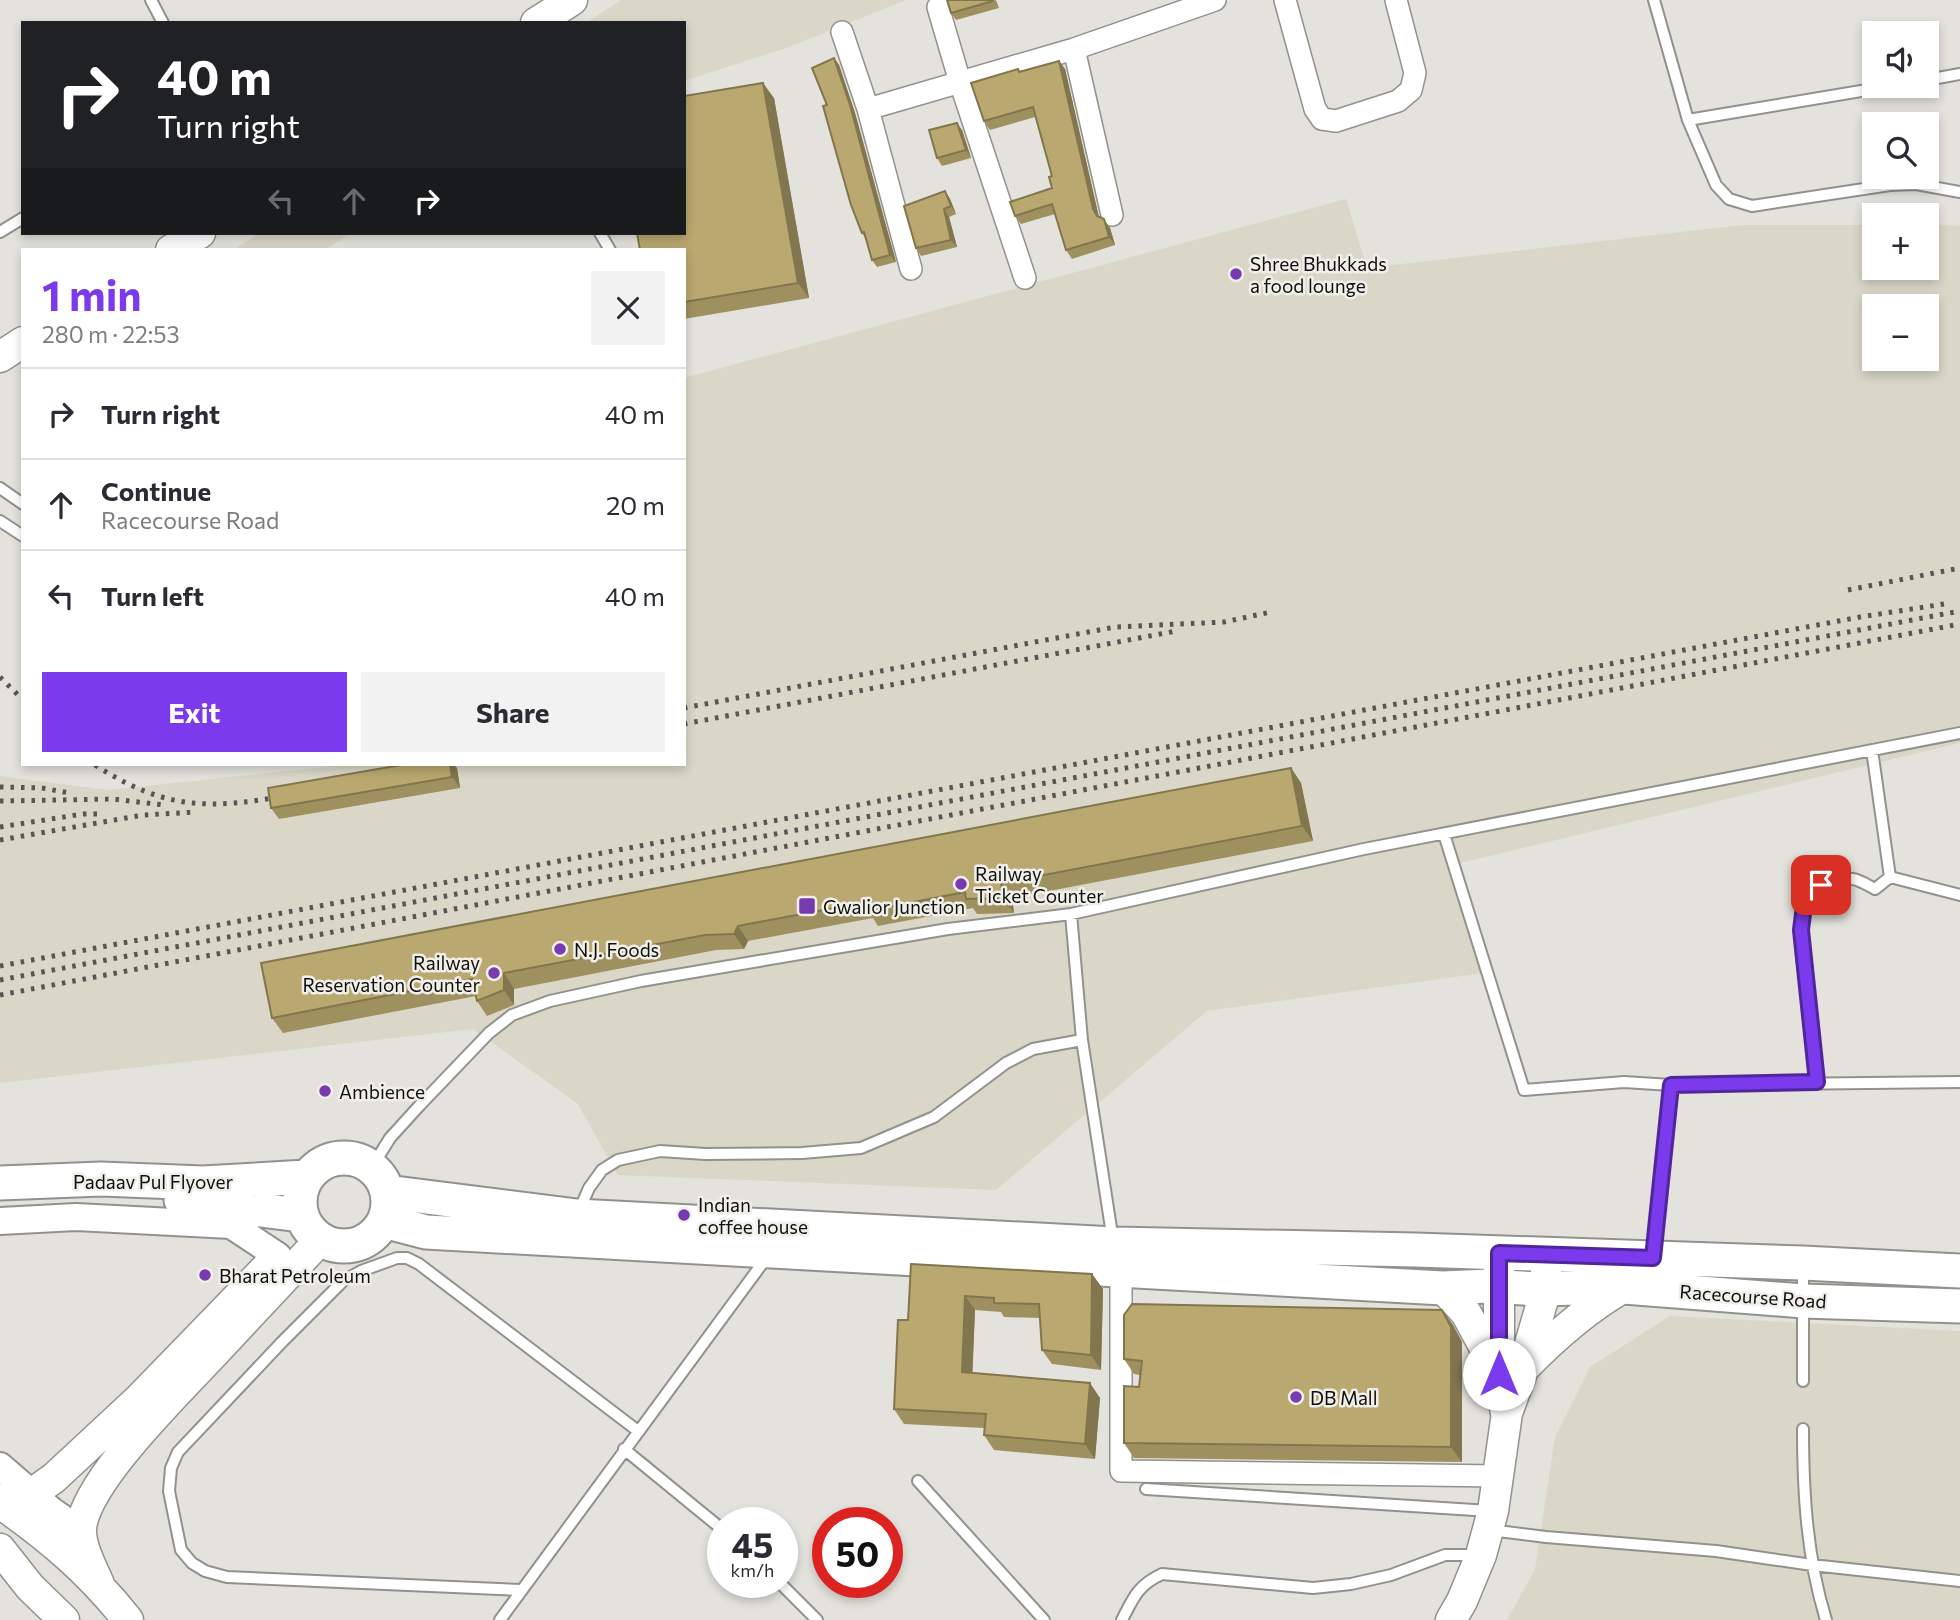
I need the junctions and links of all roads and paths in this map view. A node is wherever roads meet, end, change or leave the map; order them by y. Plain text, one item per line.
1 (151, 0) edge
2 (1215, 0) edge
3 (1285, 0) edge
4 (1396, 0) edge
5 (1654, 0) edge
6 (568, 1) edge
7 (938, 7) dead end
8 (162, 21) edge
9 (539, 21) edge
10 (842, 32) dead end
11 (1074, 49) junction
12 (1960, 74) edge
13 (1939, 78) edge
14 (960, 82) junction
15 (1862, 91) edge
16 (868, 109) junction
17 (1688, 120) junction
18 (1960, 192) edge
19 (1112, 215) dead end
20 (21, 219) edge
21 (0, 232) edge
22 (197, 235) edge
23 (174, 248) edge
24 (911, 269) dead end
25 (1025, 278) dead end
26 (21, 343) edge
27 (0, 357) edge
28 (0, 488) edge
29 (21, 503) edge
30 (0, 521) edge
31 (21, 535) edge
32 (1960, 733) edge
33 (1872, 750) junction
34 (1444, 834) junction
35 (1891, 877) junction
36 (1960, 895) edge
37 (1071, 914) junction
38 (1083, 1040) junction
39 (1817, 1082) junction
40 (1960, 1082) edge
41 (1671, 1085) junction
42 (306, 1177) junction
43 (0, 1182) edge
44 (381, 1193) junction
45 (0, 1200) edge
46 (577, 1216) junction
47 (245, 1217) junction
48 (0, 1221) edge
49 (309, 1227) junction
50 (770, 1252) junction
51 (1499, 1253) junction
52 (1546, 1255) junction
53 (278, 1256) junction
54 (1118, 1258) junction
55 (1653, 1258) junction
56 (1803, 1263) junction
57 (1960, 1271) edge
58 (1499, 1287) junction
59 (1624, 1287) junction
60 (1443, 1288) junction
61 (1546, 1289) junction
62 (1803, 1301) junction
63 (1960, 1306) edge
64 (1511, 1371) junction
65 (1803, 1381) dead end
66 (1803, 1429) dead end
67 (638, 1431) junction
68 (624, 1449) junction
69 (0, 1466) edge
70 (1499, 1476) junction
71 (918, 1481) dead end
72 (1146, 1489) dead end
73 (33, 1493) junction
74 (0, 1501) edge
75 (707, 1517) edge
76 (81, 1531) junction
77 (1487, 1532) junction
78 (2, 1558) edge
79 (1812, 1565) junction
80 (1960, 1581) edge
81 (99, 1584) junction
82 (521, 1590) junction
83 (795, 1598) edge
84 (54, 1614) edge
85 (128, 1620) edge
86 (500, 1620) edge
87 (817, 1620) edge
88 (1044, 1620) edge
89 (1122, 1620) edge
90 (1451, 1620) edge
91 (1826, 1620) edge

1 - 8 lane
2 - 11 street
3 - 4 street
5 - 17 lane
6 - 9 main road
7 - 14 street
10 - 16 street
11 - 14 street
11 - 19 street
12 - 13 lane
14 - 16 street
14 - 25 street
15 - 17 lane
16 - 24 street
17 - 18 lane
20 - 21 lane
22 - 23 main road
26 - 27 main road
28 - 29 lane
30 - 31 lane
32 - 33 lane
33 - 34 lane
33 - 35 lane
34 - 37 lane
34 - 41 lane
35 - 36 lane
35 - 39 lane
37 - 38 lane
37 - 44 lane
38 - 46 lane
38 - 54 lane
39 - 40 lane
39 - 41 lane
41 - 55 lane
42 - 43 main road, Padaav Pul Flyover
42 - 44 main road
42 - 49 main road
44 - 46 main road
44 - 49 main road
44 - 50 main road
45 - 47 main road, Padaav Pul Flyover
46 - 54 main road
47 - 48 street
47 - 49 main road, Padaav Pul Flyover
47 - 53 street
49 - 53 main road
49 - 76 main road
50 - 54 main road
50 - 67 lane
51 - 52 main road, Racecourse Road
51 - 54 main road, Racecourse Road
51 - 58 main road
52 - 55 main road, Racecourse Road
52 - 61 main road
53 - 73 main road
54 - 60 main road, Racecourse Road
54 - 70 street
55 - 56 main road, Racecourse Road
56 - 57 main road, Racecourse Road
56 - 62 lane
58 - 60 main road, Racecourse Road
58 - 61 main road, Racecourse Road
58 - 64 main road
59 - 61 main road, Racecourse Road
59 - 62 main road, Racecourse Road
59 - 64 main road
60 - 64 main road
61 - 64 main road
62 - 63 main road, Racecourse Road
62 - 65 lane
64 - 70 main road
66 - 79 lane
67 - 68 lane
67 - 82 lane
68 - 75 lane
68 - 82 lane
69 - 73 street
70 - 77 main road
71 - 88 lane
72 - 77 lane
73 - 74 main road
73 - 76 street
74 - 81 main road
76 - 81 main road
77 - 79 lane
77 - 89 lane
77 - 90 main road
78 - 84 main road
79 - 80 lane
79 - 91 lane
81 - 85 main road
82 - 86 lane
83 - 87 lane

